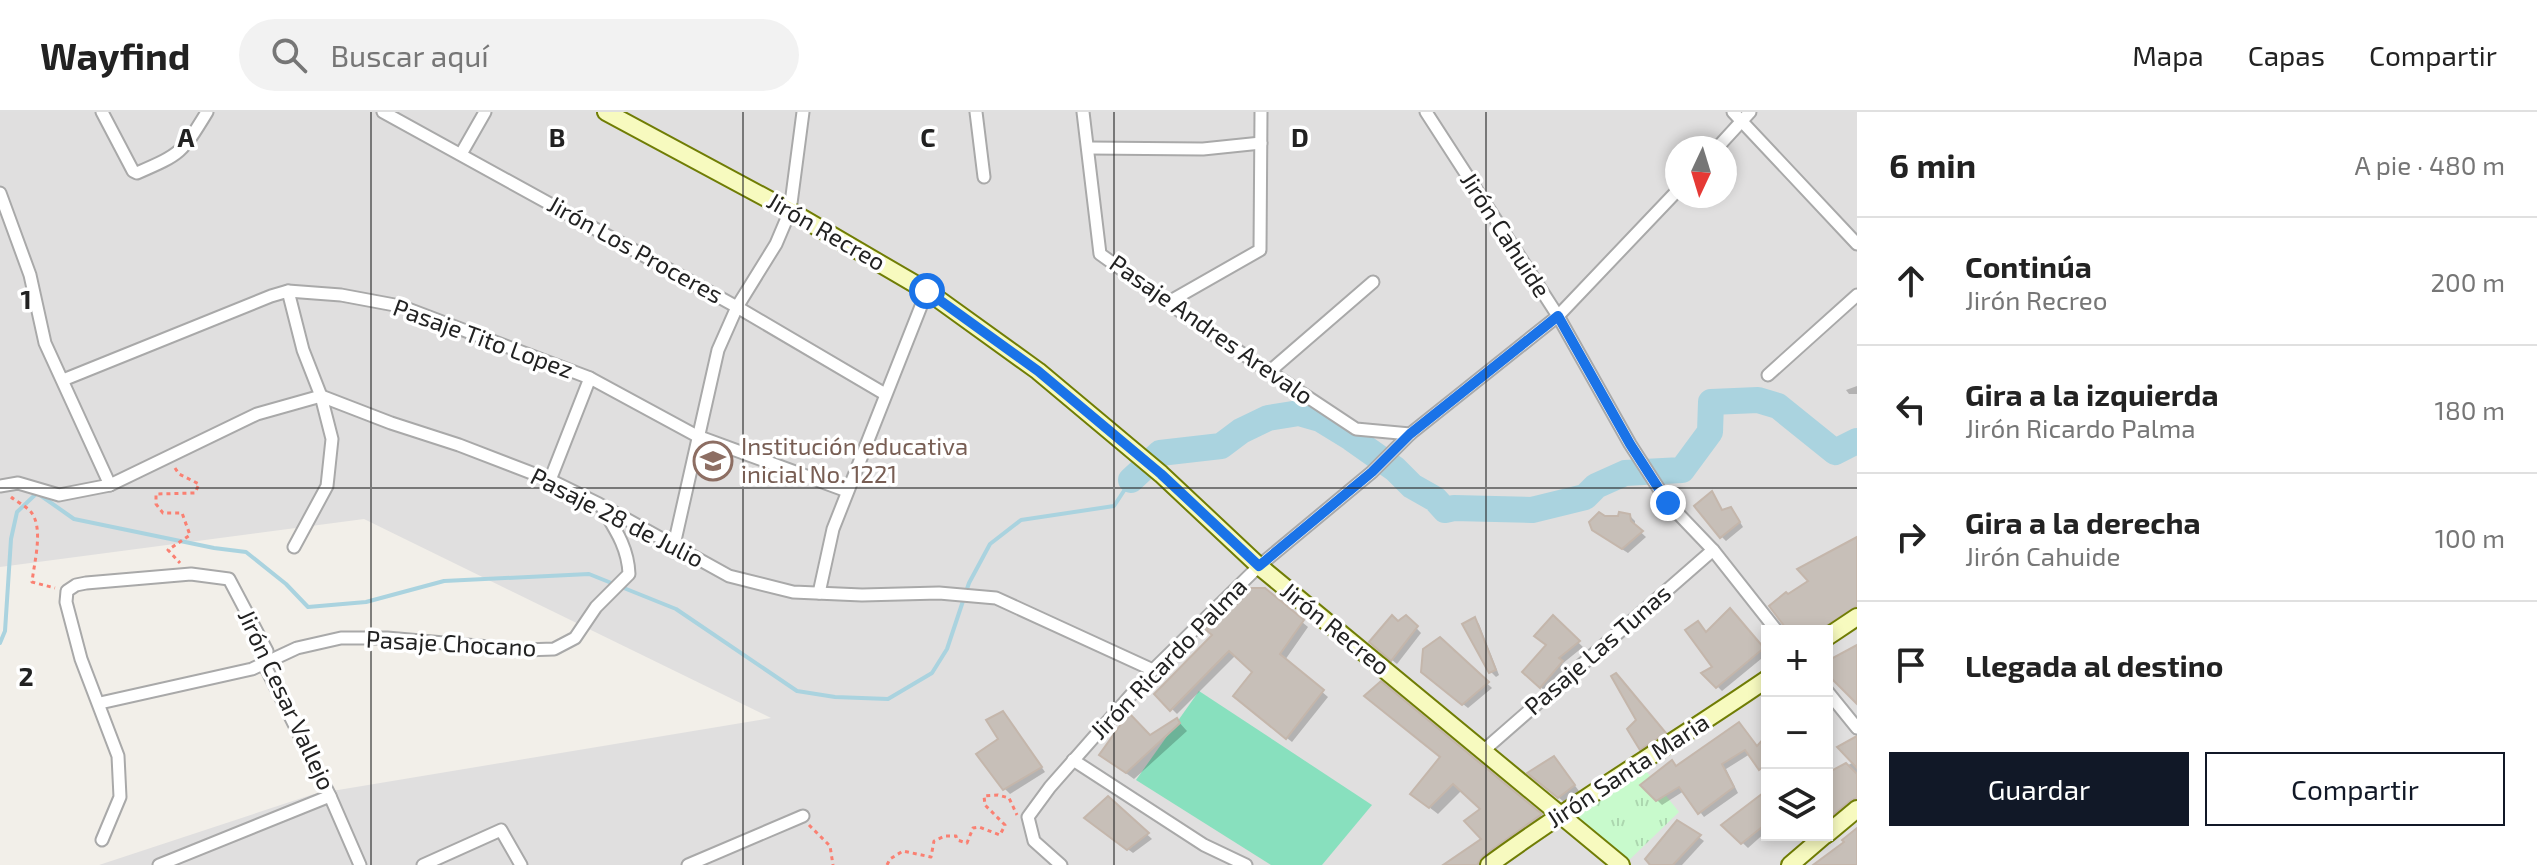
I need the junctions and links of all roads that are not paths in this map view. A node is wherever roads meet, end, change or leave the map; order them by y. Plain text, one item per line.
1 (102, 112) edge
2 (207, 112) edge
3 (383, 112) edge
4 (485, 112) edge
5 (606, 112) edge
6 (803, 112) edge
7 (976, 112) edge
8 (1083, 112) edge
9 (1261, 112) edge
10 (1426, 112) edge
11 (1733, 112) edge
12 (1746, 117) edge
13 (1728, 136) edge
14 (1261, 143) junction
15 (1089, 148) junction
16 (461, 154) junction
17 (984, 177) dead end
18 (0, 193) edge
19 (1665, 204) edge
20 (790, 211) junction
21 (1857, 244) edge
22 (1373, 282) dead end
23 (288, 291) junction
24 (927, 291) junction
25 (1857, 295) edge
26 (1167, 303) junction
27 (737, 307) junction
28 (1558, 316) junction
29 (1270, 371) junction
30 (1768, 375) dead end
31 (590, 378) junction
32 (63, 380) junction
33 (885, 394) junction
34 (321, 396) junction
35 (1410, 434) junction
36 (697, 436) junction
37 (550, 480) junction
38 (110, 485) junction
39 (3, 490) edge
40 (847, 491) junction
41 (599, 504) junction
42 (674, 545) junction
43 (294, 547) dead end
44 (1713, 550) junction
45 (1259, 566) junction
46 (819, 593) junction
47 (1857, 617) edge
48 (1772, 625) edge
49 (1833, 633) edge
50 (263, 662) junction
51 (1153, 670) junction
52 (1761, 683) edge
53 (1832, 697) edge
54 (100, 703) junction
55 (1857, 728) edge
56 (1483, 751) junction
57 (1073, 760) junction
58 (330, 796) junction
59 (1857, 809) edge
60 (1560, 813) junction
61 (803, 816) road end
62 (1833, 828) edge
63 (102, 840) dead end
64 (1818, 841) edge
65 (164, 864) edge
66 (360, 865) edge
67 (423, 865) edge
68 (521, 865) edge
69 (688, 865) edge
70 (1061, 865) edge
71 (1246, 865) edge
72 (1489, 865) edge
73 (1621, 865) edge
74 (1790, 865) edge

1 - 2 street
3 - 16 street, Jirón Los Proceres
4 - 16 street
5 - 20 main road, Jirón Recreo
6 - 20 street
7 - 17 street
8 - 15 street, Pasaje Andres Arevalo
9 - 14 street
10 - 28 street, Jirón Cahuide
11 - 12 street
12 - 13 street
12 - 21 street
14 - 15 street
14 - 26 street
15 - 26 street, Pasaje Andres Arevalo
16 - 27 street, Jirón Los Proceres
18 - 32 street
19 - 28 street, Jirón Ricardo Palma
20 - 24 main road, Jirón Recreo
20 - 27 street
22 - 29 street
23 - 31 street, Pasaje Tito Lopez
23 - 32 street, Pasaje Tito Lopez
23 - 34 street
24 - 33 street
24 - 45 main road, Jirón Recreo
25 - 30 street
26 - 29 street, Pasaje Andres Arevalo
27 - 33 street, Jirón Los Proceres
27 - 36 street
28 - 35 street, Jirón Ricardo Palma
28 - 44 street, Jirón Cahuide
29 - 35 street, Pasaje Andres Arevalo
31 - 36 street, Pasaje Tito Lopez
31 - 37 street
32 - 38 street
33 - 40 street
34 - 37 street, Pasaje 28 de Julio
34 - 38 street
34 - 43 street
35 - 45 street, Jirón Ricardo Palma
36 - 40 street, Pasaje Tito Lopez
36 - 42 street
37 - 41 street, Pasaje 28 de Julio
38 - 39 street
40 - 46 street
41 - 42 street, Pasaje 28 de Julio
41 - 50 street, Pasaje Chocano
42 - 46 street, Pasaje 28 de Julio
44 - 48 street, Jirón Cahuide
44 - 56 street, Pasaje Las Tunas
45 - 51 street, Jirón Ricardo Palma
45 - 56 main road, Jirón Recreo
46 - 51 street, Pasaje 28 de Julio
47 - 49 main road
50 - 54 street, Pasaje Chocano
50 - 54 street, Jirón Cesar Vallejo
50 - 58 street, Jirón Cesar Vallejo
51 - 57 street, Jirón Ricardo Palma
52 - 60 main road, Jirón Santa Maria
53 - 55 street
54 - 63 street
56 - 60 main road, Jirón Recreo
57 - 70 street, Jirón Ricardo Palma
57 - 71 street
58 - 65 street
58 - 66 street, Jirón Cesar Vallejo
59 - 62 main road
60 - 72 main road, Jirón Santa Maria
60 - 73 main road, Jirón Recreo
61 - 69 street
64 - 74 main road
67 - 68 street

